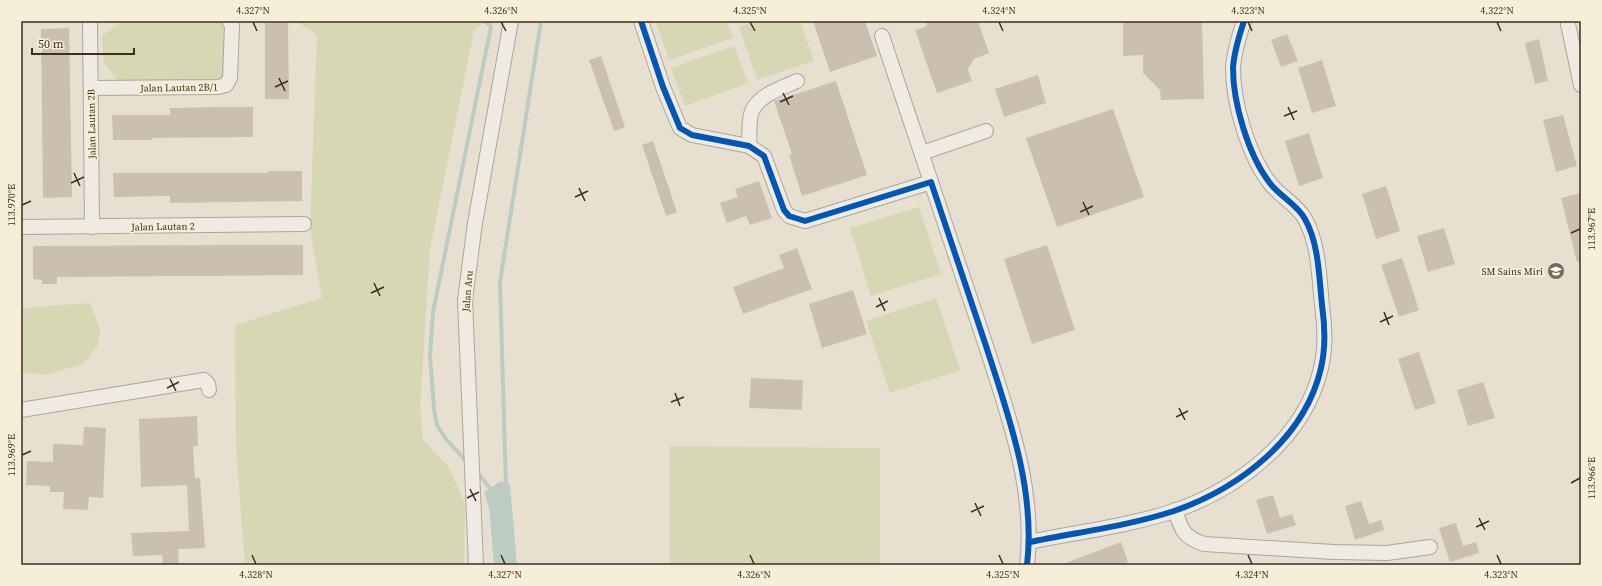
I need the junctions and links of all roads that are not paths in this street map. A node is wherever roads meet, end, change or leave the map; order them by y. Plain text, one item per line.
1 (90, 21) edge
2 (229, 21) edge
3 (511, 21) edge
4 (641, 21) edge
5 (1244, 21) edge
6 (1568, 24) dead end
7 (882, 36) dead end
8 (797, 81) dead end
9 (1581, 85) edge
10 (91, 88) junction
11 (986, 131) dead end
12 (749, 146) junction
13 (922, 153) junction
14 (931, 182) junction
15 (304, 224) dead end
16 (21, 227) edge
17 (92, 227) junction
18 (209, 390) dead end
19 (21, 410) edge
20 (1175, 510) junction
21 (1030, 542) junction
22 (1430, 547) dead end
23 (476, 565) edge
24 (1027, 565) edge

1 - 10 street, Jalan Lautan 2B
2 - 10 street, Jalan Lautan 2B/1
3 - 23 street, Jalan Aru
4 - 12 street
5 - 20 street
6 - 9 street
7 - 13 street
8 - 12 street
10 - 17 street, Jalan Lautan 2B
11 - 13 street
12 - 14 street
13 - 14 street
14 - 21 street
15 - 17 street, Jalan Lautan 2
16 - 17 street, Jalan Lautan 2
18 - 19 street
20 - 21 street
20 - 22 street
21 - 24 street

